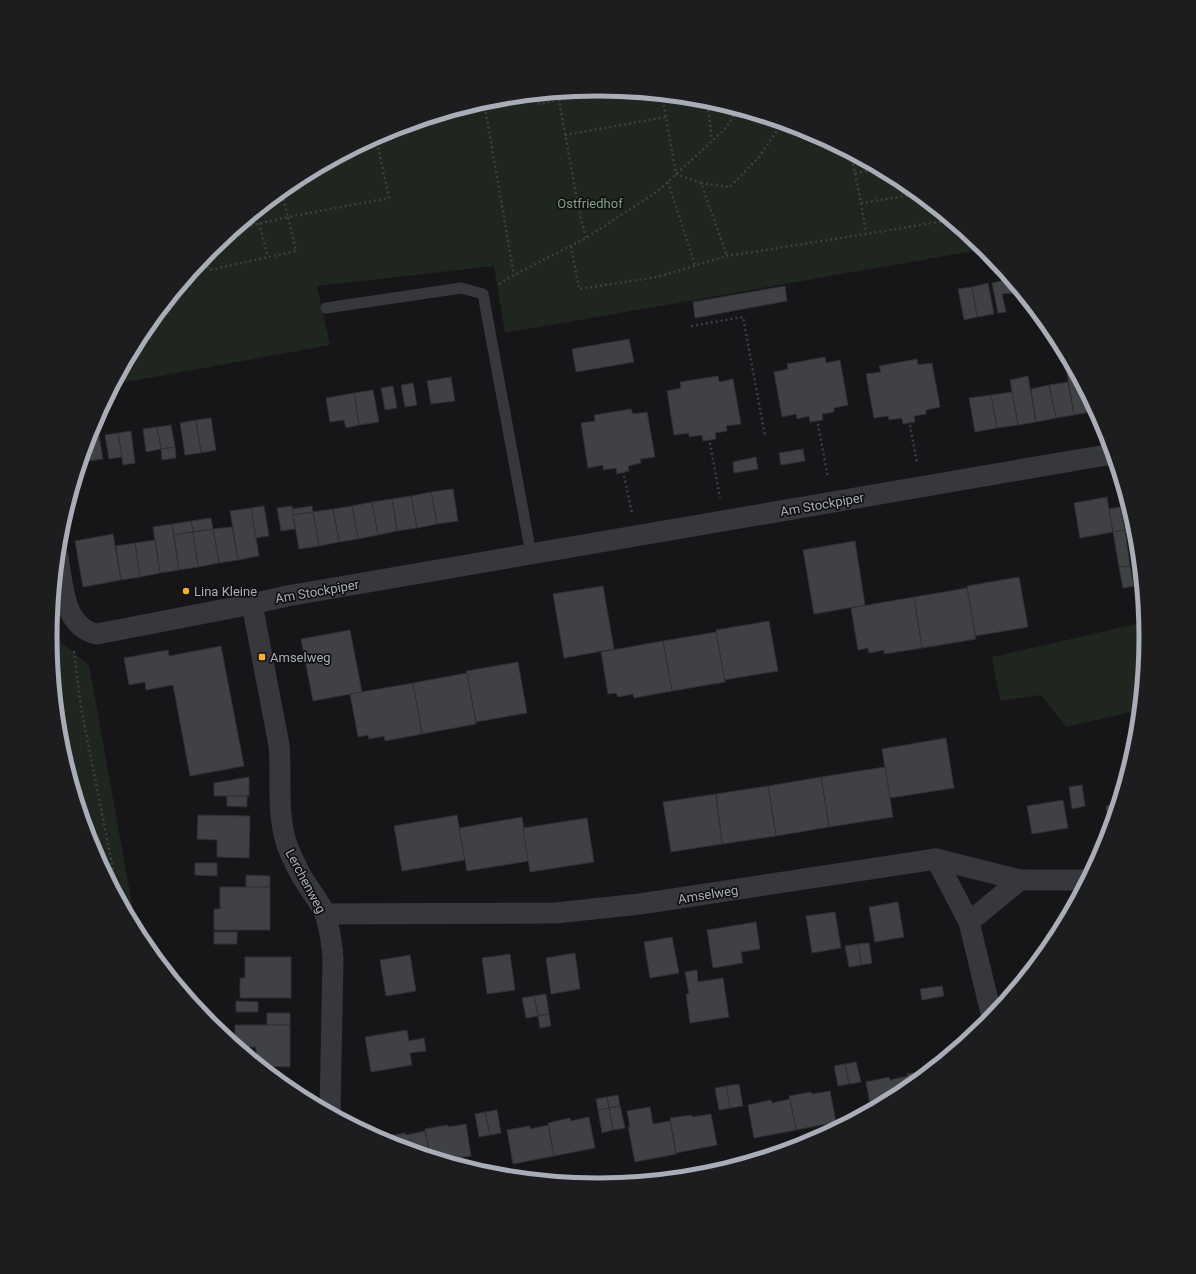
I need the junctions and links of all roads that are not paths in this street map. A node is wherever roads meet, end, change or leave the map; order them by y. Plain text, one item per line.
1 (326, 308) dead end
2 (1107, 455) edge
3 (531, 554) junction
4 (61, 572) edge
5 (252, 604) junction
6 (936, 859) junction
7 (1020, 880) junction
8 (1081, 880) edge
9 (325, 914) junction
10 (969, 922) junction
11 (990, 1010) edge
12 (330, 1108) edge

1 - 3 lane
2 - 3 street, Am Stockpiper
3 - 5 street, Am Stockpiper
4 - 5 street, Am Stockpiper
5 - 9 street, Lerchenweg
6 - 7 street, Amselweg
6 - 9 street, Amselweg
6 - 10 street
7 - 8 street, Amselweg
7 - 10 street
9 - 12 street, Lerchenweg
10 - 11 street

